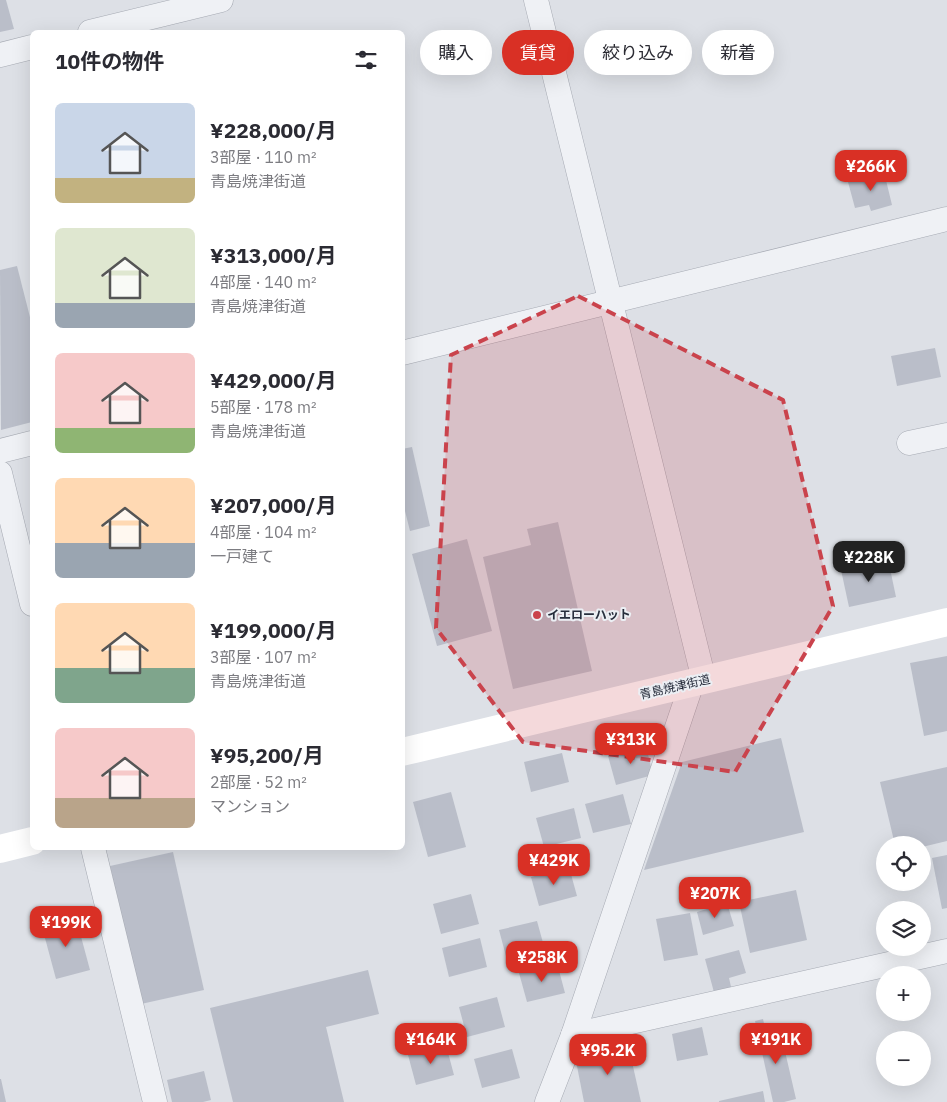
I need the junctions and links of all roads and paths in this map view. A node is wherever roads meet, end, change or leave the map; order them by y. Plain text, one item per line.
1 (221, 0) edge
2 (536, 0) edge
3 (98, 30) edge
4 (30, 48) edge
5 (0, 55) edge
6 (947, 219) edge
7 (610, 302) junction
8 (405, 352) edge
9 (947, 434) edge
10 (909, 443) dead end
11 (30, 444) edge
12 (0, 451) edge
13 (0, 472) edge
14 (30, 596) edge
15 (947, 622) edge
16 (698, 682) junction
17 (405, 751) edge
18 (30, 842) edge
19 (0, 849) edge
20 (93, 850) edge
21 (947, 951) edge
22 (572, 1035) junction
23 (545, 1101) edge
24 (154, 1102) edge

1 - 3 street
2 - 7 street
4 - 5 street
6 - 7 street
7 - 8 street
7 - 16 street
9 - 10 street
11 - 12 street
13 - 14 street
15 - 16 main road, 青島焼津街道
16 - 17 main road, 青島焼津街道
16 - 22 street
18 - 19 main road
20 - 24 street
21 - 22 street
22 - 23 street

